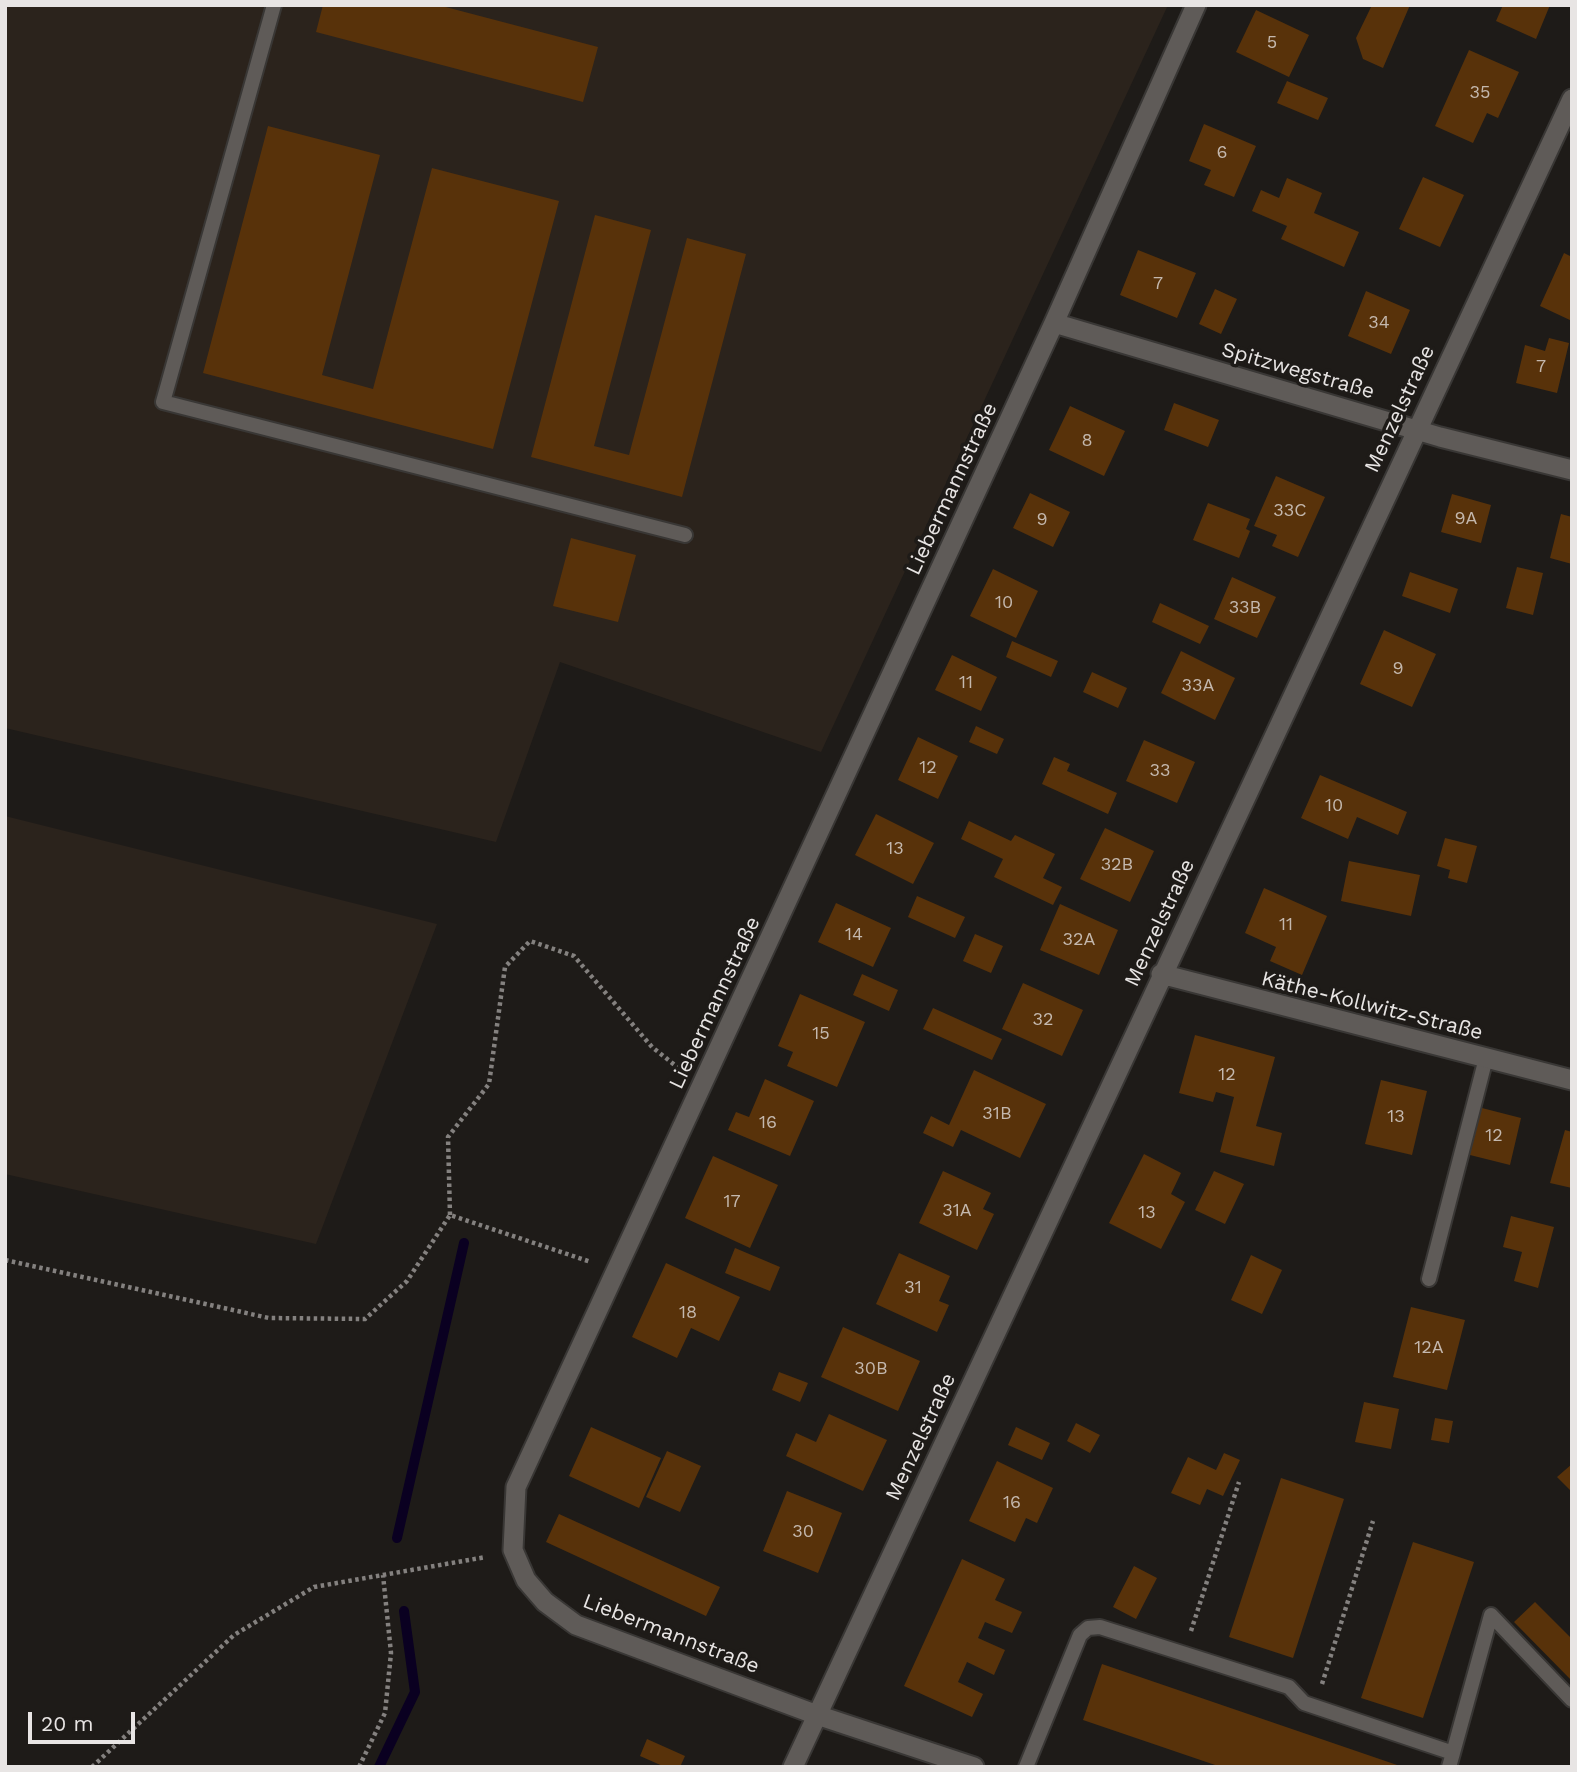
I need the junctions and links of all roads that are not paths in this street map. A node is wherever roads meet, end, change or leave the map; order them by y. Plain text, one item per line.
1 (274, 5) edge
2 (1196, 5) edge
3 (1572, 99) edge
4 (1054, 323) junction
5 (1415, 429) junction
6 (1572, 470) edge
7 (685, 535) dead end
8 (1161, 974) junction
9 (1486, 1058) junction
10 (1572, 1080) edge
11 (1429, 1279) dead end
12 (1572, 1700) edge
13 (817, 1715) junction
14 (1451, 1760) edge
15 (793, 1767) edge
16 (974, 1767) edge
17 (1026, 1767) edge

1 - 7 lane
2 - 4 street, Liebermannstraße
3 - 5 street, Menzelstraße
4 - 5 street, Spitzwegstraße
4 - 13 street, Liebermannstraße
5 - 6 street, Spitzwegstraße
5 - 8 street, Menzelstraße
8 - 9 street, Käthe-Kollwitz-Straße
8 - 13 street, Menzelstraße
9 - 10 street, Käthe-Kollwitz-Straße
9 - 11 lane
12 - 14 lane
13 - 15 street, Menzelstraße
13 - 16 street, Liebermannstraße
14 - 17 lane

